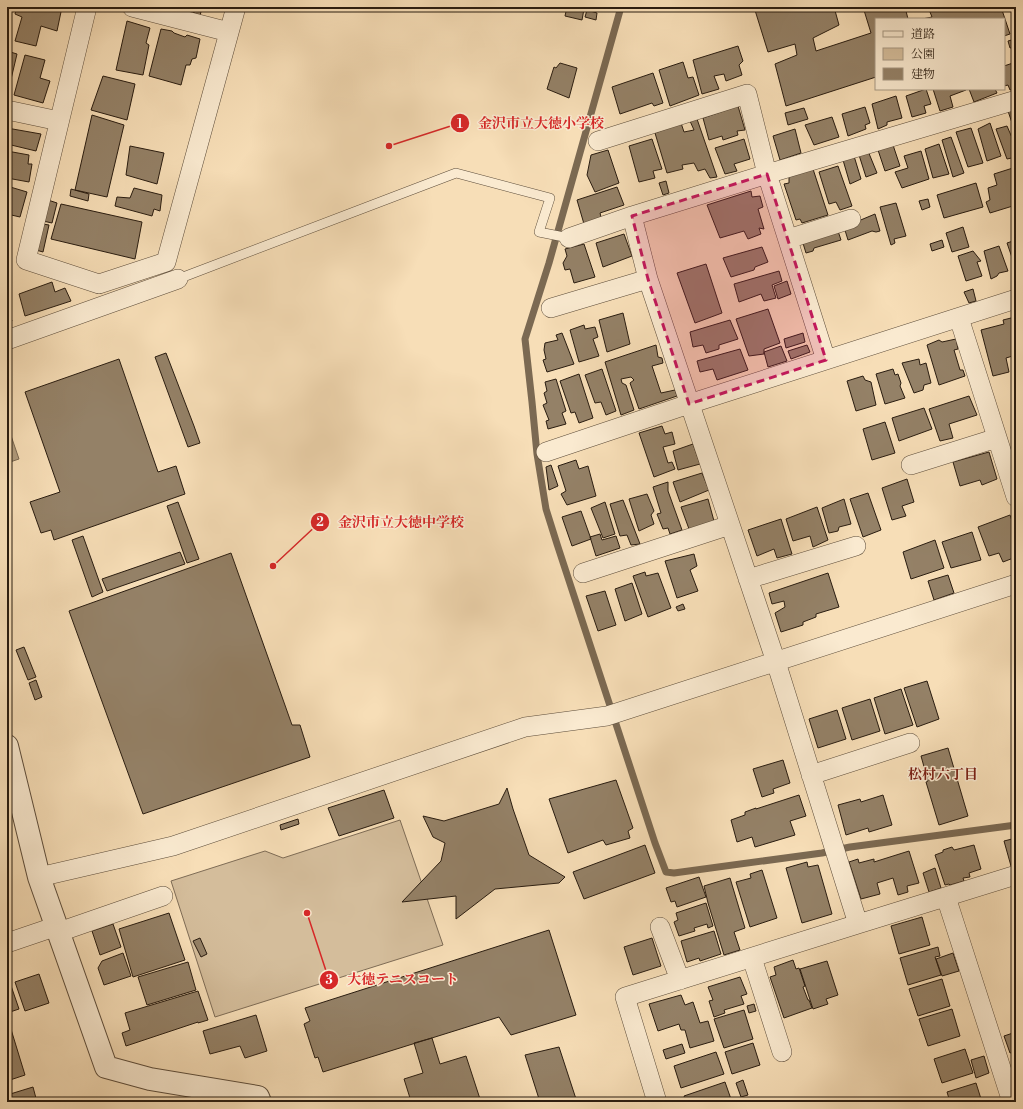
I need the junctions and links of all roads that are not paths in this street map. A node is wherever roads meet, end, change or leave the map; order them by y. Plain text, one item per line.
1 (87, 7) edge
2 (132, 7) edge
3 (236, 7) edge
4 (229, 32) junction
5 (1016, 100) edge
6 (7, 110) edge
7 (59, 121) junction
8 (598, 140) dead end
9 (767, 174) junction
10 (632, 216) junction
11 (851, 219) dead end
12 (569, 238) joint
13 (788, 240) junction
14 (178, 278) joint
15 (648, 279) junction
16 (1016, 300) edge
17 (551, 308) dead end
18 (959, 318) junction
19 (7, 340) edge
20 (826, 360) junction
21 (689, 404) junction
22 (997, 438) junction
23 (546, 452) dead end
24 (911, 465) dead end
25 (1016, 497) edge
26 (730, 525) junction
27 (856, 546) dead end
28 (583, 573) dead end
29 (748, 579) junction
30 (1016, 584) edge
31 (776, 662) junction
32 (910, 743) dead end
33 (7, 746) edge
34 (811, 775) junction
35 (1016, 875) edge
36 (39, 877) junction
37 (163, 896) dead end
38 (946, 896) junction
39 (858, 924) junction
40 (660, 927) dead end
41 (58, 929) junction
42 (7, 944) edge
43 (752, 958) junction
44 (680, 980) junction
45 (782, 1052) dead end
46 (260, 1102) edge
47 (657, 1102) edge
48 (1012, 1102) edge

1 - 7 street
2 - 4 street
3 - 4 street
4 - 7 street
5 - 9 street
6 - 7 street
8 - 9 street
9 - 10 street
9 - 13 street
10 - 12 street
10 - 15 street
11 - 13 street
12 - 14 lane
13 - 20 street
14 - 19 street
15 - 17 street
15 - 21 street
16 - 18 street
18 - 20 street
18 - 22 street
20 - 21 street
21 - 23 street
21 - 26 street
22 - 24 street
22 - 25 street
26 - 28 street
26 - 29 street
27 - 29 street
29 - 31 street
30 - 31 street
31 - 34 street
31 - 36 street
32 - 34 street
33 - 36 street
34 - 39 street
35 - 38 street
36 - 41 street
37 - 41 street
38 - 39 street
38 - 48 street
39 - 43 street
40 - 44 street
41 - 42 street
41 - 46 street
43 - 44 street
43 - 45 street
44 - 47 street

